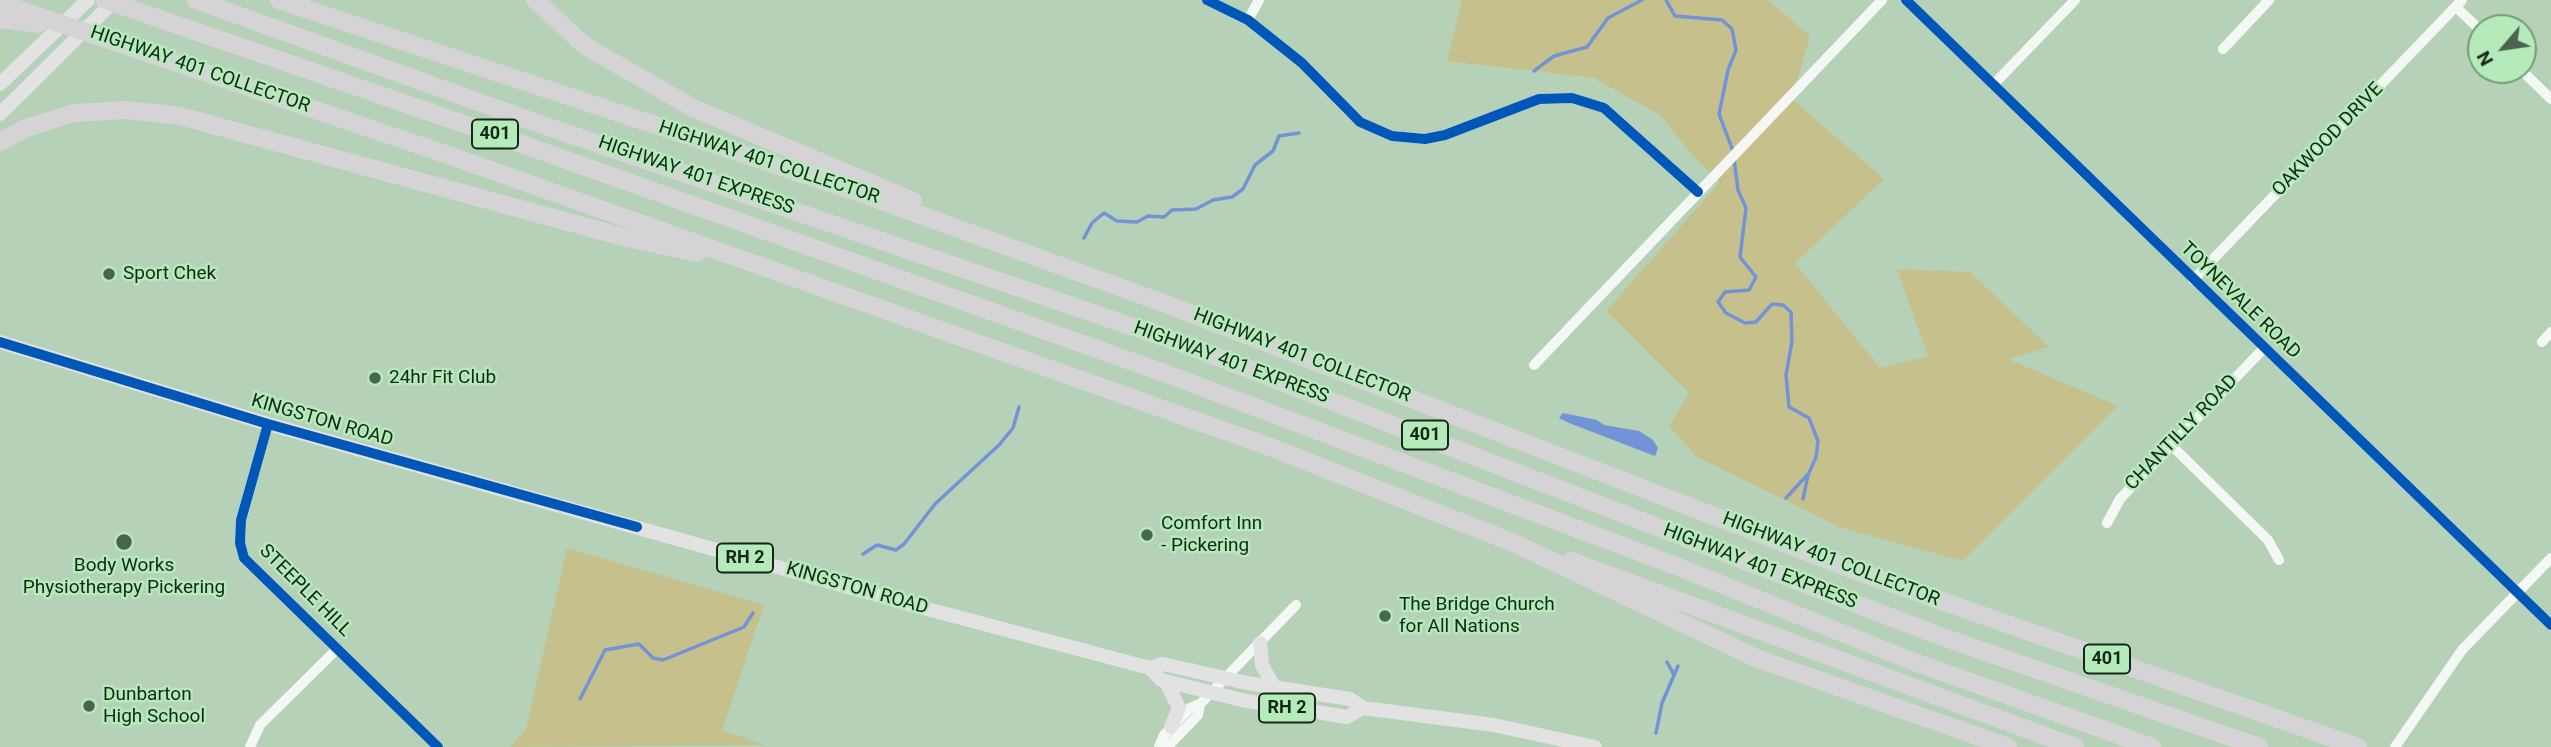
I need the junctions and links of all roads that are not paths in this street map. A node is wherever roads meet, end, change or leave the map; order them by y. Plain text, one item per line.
1 (88, 0) edge
2 (105, 0) edge
3 (116, 0) edge
4 (196, 0) edge
5 (279, 0) edge
6 (535, 0) edge
7 (1207, 0) edge
8 (1259, 0) edge
9 (1882, 0) edge
10 (1906, 0) edge
11 (2075, 0) edge
12 (2269, 0) edge
13 (0, 3) edge
14 (2459, 3) edge
15 (0, 19) edge
16 (1248, 20) junction
17 (85, 30) junction
18 (2223, 49) dead end
19 (0, 84) edge
20 (2535, 84) edge
21 (1993, 85) junction
22 (2551, 99) edge
23 (0, 114) edge
24 (0, 142) edge
25 (1698, 192) junction
26 (1030, 254) junction
27 (775, 271) junction
28 (2193, 280) junction
29 (2551, 332) edge
30 (0, 342) edge
31 (2542, 342) dead end
32 (2264, 348) junction
33 (1534, 365) dead end
34 (268, 424) junction
35 (2171, 445) junction
36 (2107, 523) dead end
37 (1514, 543) junction
38 (2551, 558) edge
39 (2279, 560) dead end
40 (2518, 593) junction
41 (1296, 605) dead end
42 (2551, 625) edge
43 (1260, 643) junction
44 (337, 649) junction
45 (1150, 668) junction
46 (1224, 678) junction
47 (1166, 682) junction
48 (1274, 687) junction
49 (1210, 693) junction
50 (1200, 704) junction
51 (1363, 708) junction
52 (1171, 727) junction
53 (1160, 746) edge
54 (250, 747) edge
55 (438, 747) edge
56 (1595, 747) edge
57 (2008, 747) edge
58 (2075, 747) edge
59 (2152, 747) edge
60 (2259, 747) edge
61 (2358, 747) edge
62 (2395, 747) edge

1 - 19 main road
2 - 59 highway, HIGHWAY 401 EXPRESS / 401
3 - 23 main road
4 - 60 highway, HIGHWAY 401 EXPRESS / 401
5 - 26 highway, HIGHWAY 401 COLLECTOR / 401
6 - 26 highway
7 - 16 street
8 - 16 street
9 - 25 street
10 - 21 street, TOYNEVALE ROAD
11 - 21 street
12 - 18 street
13 - 17 highway, HIGHWAY 401 COLLECTOR / 401
14 - 28 street, OAKWOOD DRIVE
15 - 17 highway
16 - 25 street
17 - 27 highway, HIGHWAY 401 COLLECTOR / 401
20 - 22 street
21 - 28 street, TOYNEVALE ROAD
24 - 27 highway
25 - 33 street
26 - 61 highway, HIGHWAY 401 COLLECTOR / 401
27 - 37 highway, HIGHWAY 401 COLLECTOR / 401
28 - 32 street, TOYNEVALE ROAD
29 - 31 street
30 - 34 main road, KINGSTON ROAD / RH 2
32 - 35 street, CHANTILLY ROAD
32 - 40 street, TOYNEVALE ROAD
34 - 44 street, STEEPLE HILL
34 - 45 main road, KINGSTON ROAD / RH 2
35 - 36 street, CHANTILLY ROAD
35 - 39 street
37 - 57 highway, HIGHWAY 401 COLLECTOR / 401
37 - 58 highway
38 - 40 street
40 - 42 street, TOYNEVALE ROAD
40 - 62 street
41 - 43 street
43 - 46 street
43 - 48 main road
44 - 54 street
44 - 55 street, STEEPLE HILL
45 - 46 main road, KINGSTON ROAD / RH 2
45 - 47 main road, KINGSTON ROAD / RH 2
46 - 48 main road, KINGSTON ROAD / RH 2
46 - 49 street
47 - 49 main road, KINGSTON ROAD / RH 2
47 - 52 main road
48 - 51 main road, KINGSTON ROAD / RH 2
49 - 50 street
49 - 51 main road, KINGSTON ROAD / RH 2
50 - 52 street
50 - 53 street
51 - 56 main road, KINGSTON ROAD / RH 2
52 - 53 street

